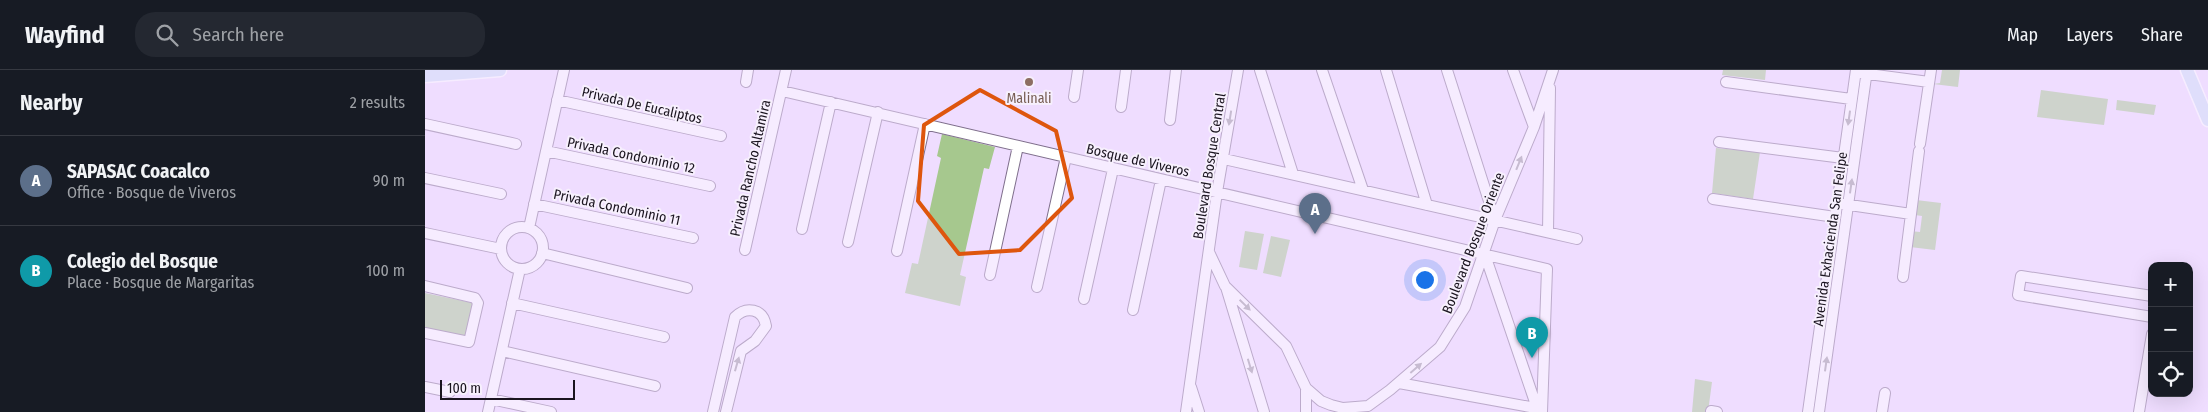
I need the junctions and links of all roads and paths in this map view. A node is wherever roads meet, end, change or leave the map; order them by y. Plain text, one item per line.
1 (500, 70) edge
2 (564, 70) edge
3 (748, 70) edge
4 (786, 70) edge
5 (1078, 70) edge
6 (1126, 70) edge
7 (1176, 70) edge
8 (1238, 70) edge
9 (1260, 70) edge
10 (1322, 70) edge
11 (1386, 70) edge
12 (1447, 70) edge
13 (1513, 70) edge
14 (1931, 70) edge
15 (2187, 70) edge
16 (1855, 71) edge
17 (1867, 72) edge
18 (1552, 75) edge
19 (425, 76) edge
20 (746, 82) dead end
21 (1726, 82) dead end
22 (1929, 82) junction
23 (782, 91) junction
24 (1074, 97) dead end
25 (1851, 99) junction
26 (557, 100) junction
27 (831, 102) junction
28 (1121, 107) dead end
29 (878, 112) junction
30 (2207, 116) edge
31 (1170, 120) dead end
32 (425, 124) edge
33 (925, 124) junction
34 (1534, 127) junction
35 (721, 136) dead end
36 (1719, 142) dead end
37 (516, 144) dead end
38 (1018, 146) junction
39 (546, 151) junction
40 (1066, 157) junction
41 (1843, 158) junction
42 (1224, 159) junction
43 (1113, 169) junction
44 (1293, 174) junction
45 (425, 178) edge
46 (1161, 180) junction
47 (710, 186) dead end
48 (1363, 190) junction
49 (1217, 192) junction
50 (501, 194) dead end
51 (1713, 199) dead end
52 (534, 204) junction
53 (1837, 204) junction
54 (1427, 205) junction
55 (1848, 205) junction
56 (1911, 214) junction
57 (1835, 217) junction
58 (1495, 220) junction
59 (529, 228) junction
60 (802, 229) dead end
61 (1548, 232) junction
62 (425, 233) edge
63 (693, 238) dead end
64 (1577, 239) dead end
65 (848, 242) dead end
66 (501, 249) junction
67 (745, 250) dead end
68 (1209, 251) junction
69 (897, 252) dead end
70 (542, 253) junction
71 (1485, 255) junction
72 (520, 269) junction
73 (990, 275) dead end
74 (1903, 277) dead end
75 (425, 286) edge
76 (1037, 286) dead end
77 (1225, 286) junction
78 (687, 288) dead end
79 (2148, 295) edge
80 (1083, 299) dead end
81 (512, 303) junction
82 (1133, 310) dead end
83 (2148, 316) edge
84 (425, 333) edge
85 (664, 338) dead end
86 (502, 351) junction
87 (2149, 352) edge
88 (1399, 383) junction
89 (1190, 384) junction
90 (655, 386) dead end
91 (425, 387) edge
92 (1306, 388) junction
93 (450, 392) dead end
94 (1885, 393) dead end
95 (491, 399) junction
96 (1379, 399) junction
97 (1540, 410) edge
98 (489, 412) edge
99 (551, 412) edge
100 (713, 412) edge
101 (726, 412) edge
102 (1186, 412) edge
103 (1199, 412) edge
104 (1264, 412) edge
105 (1306, 412) edge
106 (1371, 412) edge
107 (1808, 412) edge
108 (1819, 412) edge
109 (1882, 412) edge
110 (2139, 412) edge

1 - 19 main road
2 - 26 street
3 - 20 street
4 - 23 street, Privada Rancho Altamira
5 - 24 street
6 - 28 street
7 - 31 street
8 -> 42 street, Boulevard Bosque Central
9 - 44 street
10 - 48 street
11 - 54 street
12 - 58 street
13 - 34 street
14 - 22 street
15 - 30 main road
16 - 17 street
16 - 25 street, Avenida Exhacienda San Felipe
17 - 22 street
55 -> 17 street, Avenida Exhacienda San Felipe
18 - 34 street, Boulevard Bosque Oriente
18 - 61 street
21 - 25 street
22 - 56 street
23 - 27 street, Bosque de Viveros
23 - 67 street, Privada Rancho Altamira
25 -> 41 street, Avenida Exhacienda San Felipe
26 - 35 street, Privada De Eucaliptos
26 - 39 street
27 - 29 street, Bosque de Viveros
27 - 60 street
29 - 33 street, Bosque de Viveros
29 - 65 street
32 - 37 street
33 - 38 street, Bosque de Viveros
33 - 69 street
58 -> 34 street, Boulevard Bosque Oriente
36 - 41 street
38 - 40 street, Bosque de Viveros
38 - 73 street
39 - 47 street, Privada Condominio 12
39 - 52 street
40 - 43 street, Bosque de Viveros
40 - 76 street
41 - 53 street, Avenida Exhacienda San Felipe
42 - 44 street
42 - 49 street, Boulevard Bosque Central
43 - 46 street, Bosque de Viveros
43 - 80 street
44 - 48 street
45 - 50 street
46 - 49 street, Bosque de Viveros
46 - 82 street
48 - 54 street
49 - 68 street, Boulevard Bosque Central
49 - 71 street, Bosque de Viveros
51 - 57 street
52 - 59 street
52 - 63 street, Privada Condominio 11
53 - 55 street
53 - 57 street, Avenida Exhacienda San Felipe
54 - 58 street
55 - 56 street
108 -> 55 street, Avenida Exhacienda San Felipe
56 - 74 street
57 - 107 street, Avenida Exhacienda San Felipe
58 - 61 street
58 - 71 street, Boulevard Bosque Oriente
59 - 66 street
59 - 70 street
61 - 64 street
62 - 66 street
66 - 72 street
68 - 77 street, Boulevard Bosque Central
68 - 89 street
70 - 72 street
70 - 78 street
88 -> 71 street, Boulevard Bosque Oriente
71 - 97 street
71 - 97 street, Bosque de Viveros
72 - 81 street
75 - 84 street
77 -> 92 street, Boulevard Bosque Central
77 -> 104 street
79 - 83 street
81 - 85 street
81 - 86 street
86 - 90 street
86 - 95 street
87 - 110 street
88 - 96 street, Boulevard Bosque Oriente
88 - 97 street
89 - 102 street
89 - 103 street
91 - 93 street
92 - 96 street
92 - 105 street, Boulevard Bosque Central
94 - 109 street
95 - 98 street
95 - 99 street
96 - 106 street
101 -> 100 street

